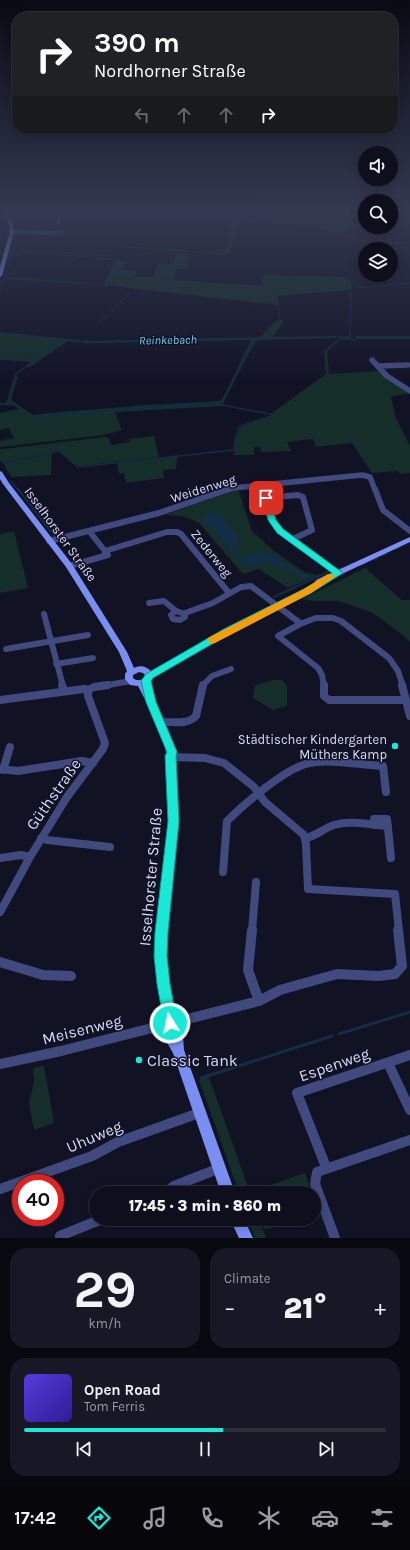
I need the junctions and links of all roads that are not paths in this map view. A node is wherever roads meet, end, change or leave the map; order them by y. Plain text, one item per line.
1 (372, 360) dead end
2 (408, 365) dead end
3 (378, 366) junction
4 (410, 391) edge
5 (0, 473) edge
6 (89, 531) junction
7 (410, 531) edge
8 (293, 539) junction
9 (410, 539) edge
10 (49, 541) junction
11 (105, 553) junction
12 (69, 566) junction
13 (338, 573) junction
14 (230, 593) junction
15 (149, 603) dead end
16 (276, 604) junction
17 (44, 614) dead end
18 (300, 623) junction
19 (88, 635) dead end
20 (51, 641) junction
21 (6, 649) dead end
22 (93, 658) dead end
23 (56, 664) junction
24 (231, 669) dead end
25 (139, 676) junction
26 (88, 690) junction
27 (64, 692) junction
28 (0, 700) edge
29 (405, 700) junction
30 (410, 716) edge
31 (159, 722) junction
32 (10, 747) dead end
33 (171, 757) junction
34 (93, 763) junction
35 (2, 770) edge
36 (386, 792) dead end
37 (259, 794) junction
38 (41, 838) junction
39 (306, 838) junction
40 (110, 847) dead end
41 (30, 857) junction
42 (0, 858) edge
43 (391, 858) dead end
44 (223, 872) dead end
45 (256, 882) dead end
46 (0, 912) edge
47 (0, 962) edge
48 (71, 976) dead end
49 (259, 1001) junction
50 (171, 1024) junction
51 (410, 1055) edge
52 (388, 1063) junction
53 (0, 1064) edge
54 (410, 1110) edge
55 (199, 1112) junction
56 (410, 1140) edge
57 (326, 1167) junction
58 (220, 1168) junction
59 (174, 1186) edge
60 (226, 1186) edge
61 (0, 1189) edge
62 (89, 1224) edge
63 (239, 1226) edge
64 (241, 1226) edge
65 (60, 1236) dead end
66 (241, 1238) edge
67 (246, 1238) edge
68 (335, 1238) edge

1 - 3 street
2 - 3 street
3 - 4 street
5 - 10 street, Isselhorster Straße
6 - 7 street, Weidenweg
6 - 10 street, Weidenweg
6 - 11 street
8 - 8 street
8 - 13 street
9 - 13 street
10 - 12 street, Isselhorster Straße
11 - 12 street, Zederweg
11 - 14 street, Zederweg
12 - 25 street, Isselhorster Straße
13 - 16 street
14 - 15 street, Zederweg
14 - 16 street, Zederweg
16 - 18 street
16 - 25 street
17 - 20 street
18 - 29 street
18 - 29 street
19 - 20 street
20 - 21 street
20 - 23 street
22 - 23 street
23 - 27 street
24 - 31 street
25 - 26 street
25 - 31 street, Isselhorster Straße
26 - 27 street
26 - 34 street, Güthstraße
27 - 28 street
29 - 30 street
31 - 33 street, Isselhorster Straße
32 - 35 street
33 - 37 street
33 - 50 street, Isselhorster Straße
34 - 35 street
34 - 38 street, Güthstraße
36 - 37 street
37 - 39 street
37 - 44 street
38 - 40 street
38 - 41 street, Güthstraße
39 - 43 street
39 - 49 street, Meisenweg
41 - 42 street
41 - 46 street, Güthstraße
45 - 49 street
47 - 48 street
49 - 50 street, Meisenweg
50 - 53 street, Meisenweg
50 - 55 street, Isselhorster Straße
51 - 52 street, Espenweg
52 - 54 street, Espenweg
52 - 57 street, Espenweg
55 - 58 street, Isselhorster Straße
55 - 61 street, Uhuweg
56 - 57 street
57 - 68 street
58 - 59 street
58 - 60 street, Isselhorster Straße
62 - 65 street
63 - 66 street
64 - 67 street

